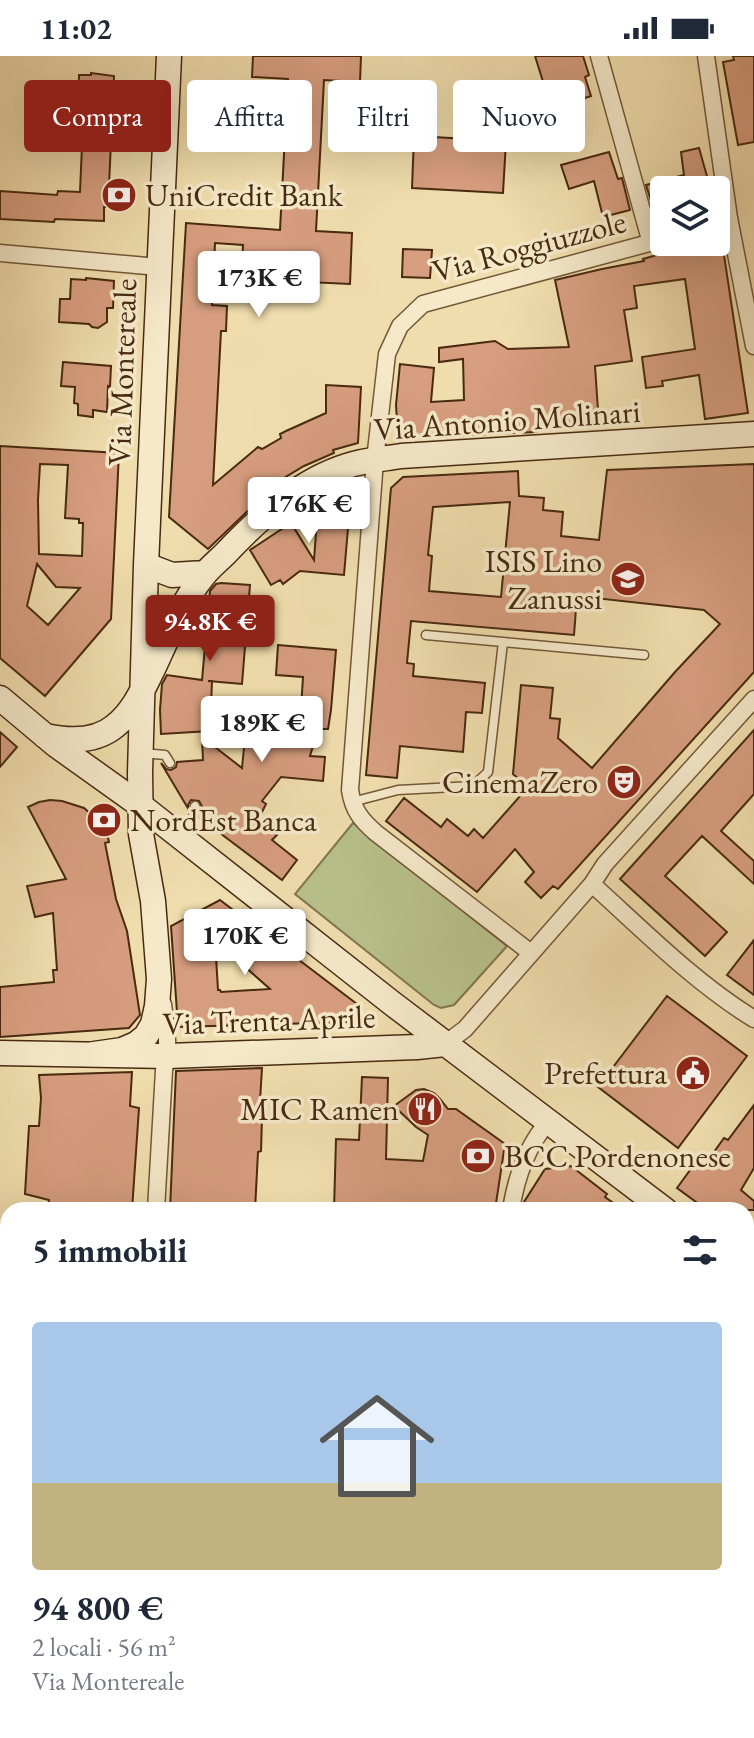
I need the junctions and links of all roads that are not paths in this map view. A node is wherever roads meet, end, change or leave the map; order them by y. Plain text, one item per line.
1 (169, 56) edge
2 (599, 56) edge
3 (706, 56) edge
4 (718, 176) edge
5 (650, 216) edge
6 (650, 243) edge
7 (730, 248) edge
8 (0, 253) edge
9 (159, 267) junction
10 (754, 346) edge
11 (754, 434) edge
12 (375, 460) junction
13 (146, 565) junction
14 (205, 573) junction
15 (145, 591) junction
16 (190, 594) junction
17 (426, 635) dead end
18 (503, 642) junction
19 (644, 655) dead end
20 (142, 692) junction
21 (0, 698) edge
22 (754, 699) edge
23 (45, 736) junction
24 (141, 753) junction
25 (170, 763) dead end
26 (351, 802) junction
27 (140, 805) junction
28 (195, 806) dead end
29 (181, 837) junction
30 (592, 884) junction
31 (531, 953) junction
32 (159, 979) junction
33 (754, 1019) edge
34 (445, 1044) junction
35 (0, 1053) edge
36 (94, 1054) junction
37 (168, 1056) junction
38 (548, 1122) junction
39 (156, 1202) edge
40 (512, 1202) edge
41 (654, 1202) edge

1 - 9 main road, Via Montereale
2 - 5 street
3 - 4 street
6 - 12 street, Via Roggiuzzole
7 - 10 street
8 - 9 street
9 - 13 main road, Via Montereale
11 - 12 main road, Via Antonio Molinari
12 - 14 main road, Via Antonio Molinari
12 - 26 street
13 - 14 main road
13 - 15 main road, Via Montereale
14 - 16 main road, Via Antonio Molinari
15 - 16 main road
15 - 20 main road, Via Montereale
16 - 20 main road, Via Antonio Molinari
17 - 18 lane
18 - 19 lane
18 - 26 lane
20 - 23 main road
20 - 24 main road, Via Montereale
21 - 23 main road
22 - 30 street
23 - 27 main road
24 - 25 lane
24 - 27 main road, Via Montereale
26 - 31 street
27 - 29 main road
27 - 32 main road, Via Montereale
28 - 29 lane
29 - 34 main road
30 - 31 street
30 - 33 street
31 - 34 street
32 - 36 main road, Via Montereale
32 - 37 street
34 - 37 main road, Via Trenta Aprile
34 - 38 main road
35 - 36 main road
36 - 37 main road, Via Trenta Aprile
37 - 39 street
38 - 40 street
38 - 41 main road

